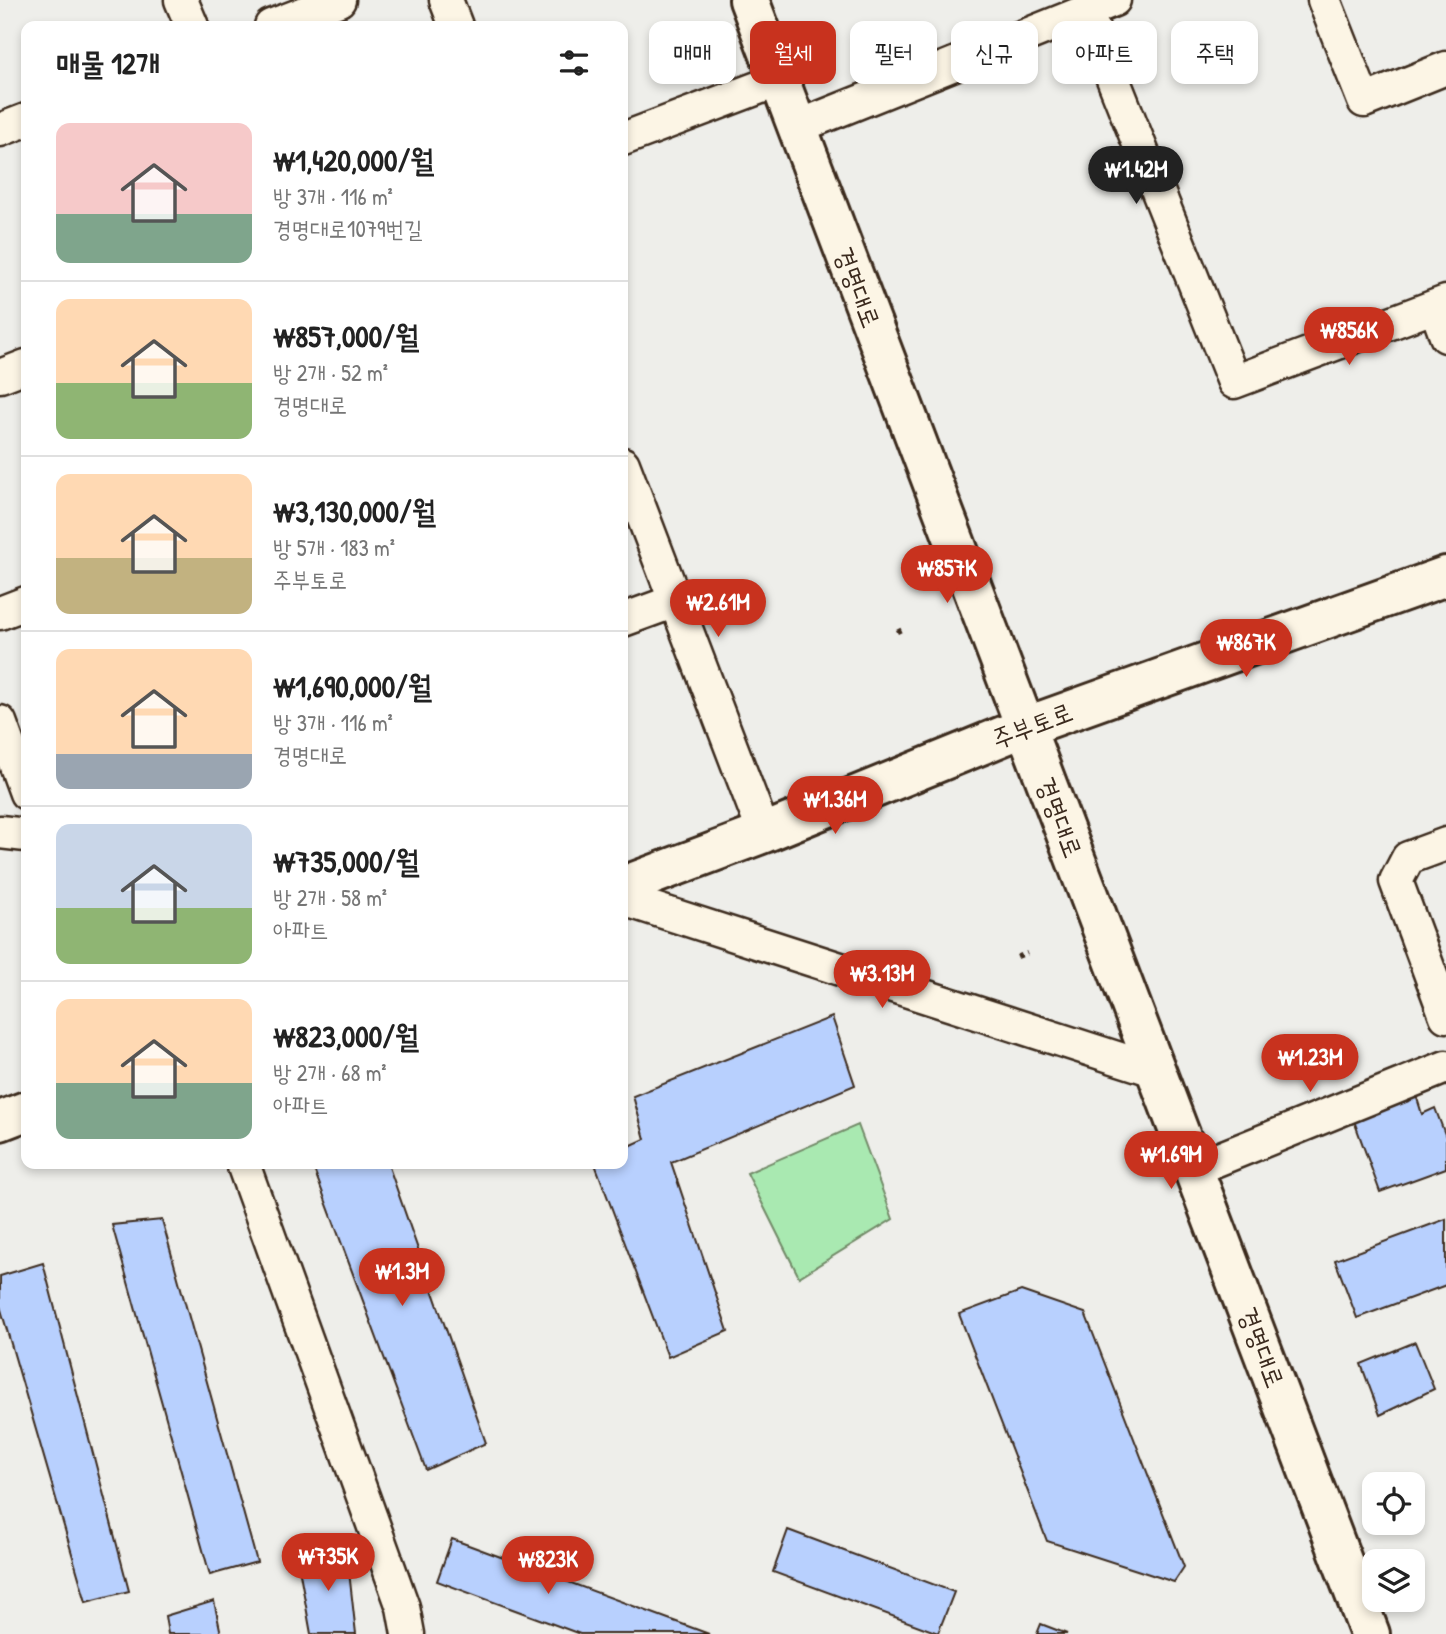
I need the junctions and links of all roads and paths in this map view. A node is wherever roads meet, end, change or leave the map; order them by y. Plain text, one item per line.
1 (181, 0) edge
2 (339, 0) edge
3 (446, 0) edge
4 (749, 0) edge
5 (1324, 0) edge
6 (1082, 7) edge
7 (189, 21) edge
8 (284, 21) edge
9 (454, 21) edge
10 (757, 21) edge
11 (1446, 68) edge
12 (768, 84) edge
13 (781, 84) edge
14 (21, 122) edge
15 (797, 127) junction
16 (0, 130) edge
17 (628, 137) edge
18 (1441, 304) edge
19 (1446, 336) edge
20 (21, 368) edge
21 (0, 376) edge
22 (628, 477) edge
23 (1446, 576) edge
24 (676, 601) junction
25 (21, 605) edge
26 (0, 613) edge
27 (628, 619) edge
28 (903, 629) dead end
29 (897, 632) dead end
30 (0, 722) edge
31 (1025, 727) junction
32 (21, 779) edge
33 (0, 832) edge
34 (764, 833) junction
35 (21, 834) edge
36 (1446, 844) edge
37 (628, 884) edge
38 (628, 902) edge
39 (1027, 953) dead end
40 (1017, 957) dead end
41 (1446, 1016) edge
42 (1446, 1068) edge
43 (1157, 1071) junction
44 (21, 1113) edge
45 (0, 1121) edge
46 (245, 1169) edge
47 (1194, 1169) junction
48 (408, 1634) edge
49 (1370, 1634) edge

1 - 7 street
2 - 8 street
3 - 9 street
4 - 10 street, 경명대로
5 - 11 street
6 - 15 street
6 - 18 street
12 - 17 street
13 - 15 street, 경명대로
14 - 16 street
15 - 31 street, 경명대로
18 - 19 street
20 - 21 street
22 - 24 street
23 - 31 street, 주부토로
24 - 27 street
24 - 34 street
25 - 26 street
28 - 29 path
30 - 32 street
31 - 34 street, 주부토로
31 - 43 street, 경명대로
33 - 35 street
34 - 37 street, 주부토로
36 - 41 street
38 - 43 street
39 - 40 path
42 - 47 street
43 - 47 street, 경명대로
44 - 45 street
46 - 48 street
47 - 49 street, 경명대로

